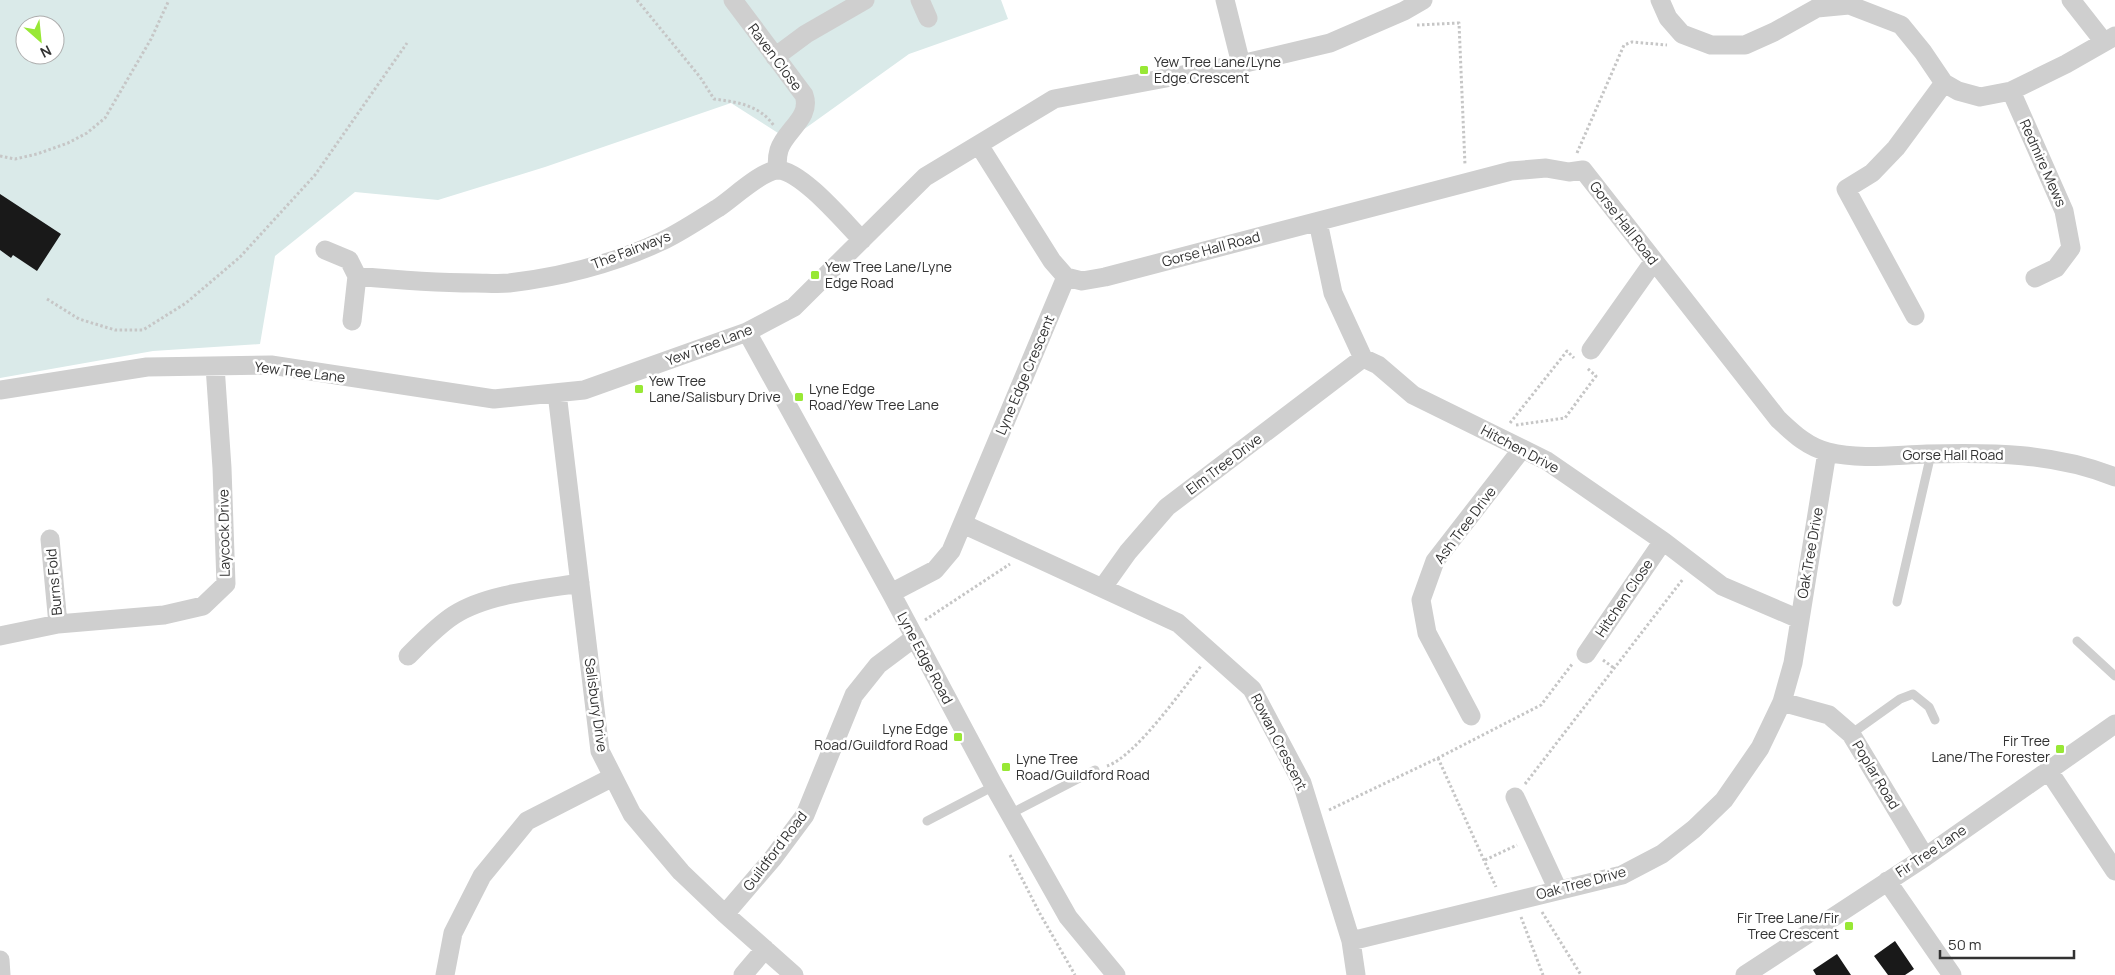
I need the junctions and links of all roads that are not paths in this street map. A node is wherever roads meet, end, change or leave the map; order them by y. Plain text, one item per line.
1 (733, 0) edge
2 (865, 0) edge
3 (920, 0) edge
4 (1423, 0) edge
5 (1660, 0) edge
6 (2071, 0) edge
7 (1228, 1) edge
8 (1837, 3) edge
9 (928, 18) dead end
10 (2110, 39) edge
11 (775, 57) junction
12 (1241, 64) junction
13 (1944, 83) junction
14 (2011, 91) junction
15 (979, 144) junction
16 (778, 170) junction
17 (1318, 222) junction
18 (862, 240) junction
19 (326, 250) dead end
20 (1654, 261) junction
21 (357, 276) junction
22 (1066, 277) junction
23 (2035, 278) dead end
24 (1915, 316) dead end
25 (352, 321) dead end
26 (747, 332) junction
27 (1591, 350) dead end
28 (1363, 358) junction
29 (215, 366) junction
30 (0, 390) edge
31 (557, 393) junction
32 (1522, 449) junction
33 (1827, 452) junction
34 (1931, 454) junction
35 (2115, 477) edge
36 (963, 524) junction
37 (50, 539) dead end
38 (1663, 541) junction
39 (580, 583) junction
40 (1103, 588) junction
41 (891, 593) junction
42 (1897, 602) dead end
43 (1799, 619) junction
44 (58, 624) junction
45 (912, 633) junction
46 (0, 636) edge
47 (2077, 641) dead end
48 (1586, 654) road end
49 (408, 656) dead end
50 (2115, 676) edge
51 (1782, 702) junction
52 (1471, 716) dead end
53 (1935, 720) dead end
54 (2115, 724) edge
55 (1851, 734) junction
56 (1095, 770) road end
57 (2048, 770) junction
58 (613, 777) junction
59 (994, 786) junction
60 (1515, 797) road end
61 (1010, 814) junction
62 (926, 821) dead end
63 (1925, 857) junction
64 (2115, 871) edge
65 (1887, 881) junction
66 (1558, 890) junction
67 (725, 914) junction
68 (1351, 941) junction
69 (765, 949) junction
70 (0, 960) edge
71 (1, 975) edge
72 (445, 975) edge
73 (744, 975) edge
74 (794, 975) edge
75 (1116, 975) edge
76 (1356, 975) edge
77 (1745, 975) edge
78 (1952, 975) edge

1 - 11 street, Raven Close
2 - 11 street
3 - 9 street
4 - 12 street, Yew Tree Lane
5 - 8 street
6 - 10 street
7 - 12 street
8 - 13 street
10 - 14 street
11 - 16 street, Raven Close
12 - 15 street, Yew Tree Lane
13 - 14 street
13 - 24 street
14 - 23 street, Redmire Mews
15 - 18 street, Yew Tree Lane
15 - 22 street
16 - 18 street
16 - 21 street, The Fairways
17 - 20 street, Gorse Hall Road
17 - 22 street, Gorse Hall Road
17 - 28 street
18 - 26 street, Yew Tree Lane
19 - 21 street
20 - 27 street
20 - 33 street, Gorse Hall Road
21 - 25 street
22 - 36 street, Lyne Edge Crescent
26 - 31 street, Yew Tree Lane
26 - 41 street, Lyne Edge Road
28 - 32 street, Hitchen Drive
28 - 40 street, Elm Tree Drive
29 - 30 street, Yew Tree Lane
29 - 31 street, Yew Tree Lane
29 - 44 street, Laycock Drive
31 - 39 street, Salisbury Drive
32 - 38 street, Hitchen Drive
32 - 52 street, Ash Tree Drive
33 - 34 street, Gorse Hall Road
33 - 43 street, Oak Tree Drive
34 - 35 street, Gorse Hall Road
34 - 42 lane
36 - 40 street, Rowan Crescent
36 - 41 street, Lyne Edge Crescent
37 - 44 street, Burns Fold
38 - 43 street, Hitchen Drive
38 - 48 street, Hitchen Close
39 - 49 street
39 - 58 street, Salisbury Drive
40 - 68 street, Rowan Crescent
41 - 45 street, Lyne Edge Road
43 - 51 street, Oak Tree Drive
44 - 46 street, Laycock Drive
45 - 59 street, Lyne Edge Road
45 - 67 street, Guildford Road
47 - 50 lane
51 - 55 street, Poplar Road
51 - 66 street, Oak Tree Drive
53 - 55 lane
54 - 57 street, Fir Tree Lane
55 - 63 street, Poplar Road
56 - 61 lane
57 - 63 street, Fir Tree Lane
57 - 64 street
58 - 67 street, Salisbury Drive
58 - 72 street
59 - 61 street, Lyne Edge Road
59 - 62 lane
60 - 66 street
61 - 75 street, Lyne Edge Road
63 - 65 street, Fir Tree Lane
65 - 77 street, Fir Tree Lane
65 - 78 street
66 - 68 street, Oak Tree Drive
67 - 69 street, Salisbury Drive
68 - 76 street, Rowan Crescent
69 - 73 street
69 - 74 street, Salisbury Drive
70 - 71 street

